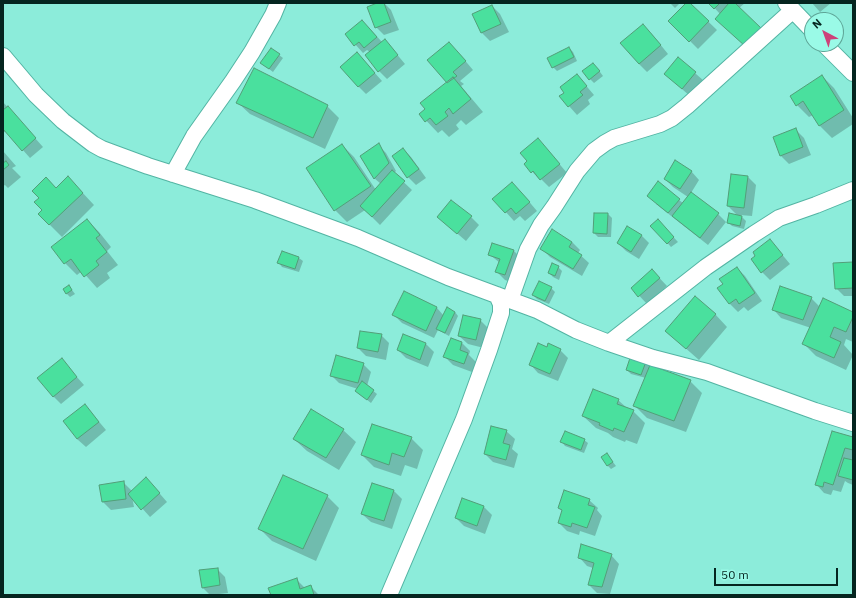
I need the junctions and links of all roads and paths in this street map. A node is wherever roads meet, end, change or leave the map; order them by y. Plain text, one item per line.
1 (278, 3) edge
2 (789, 6) edge
3 (804, 22) edge
4 (832, 52) edge
5 (3, 56) edge
6 (853, 73) edge
7 (173, 174) junction
8 (853, 190) edge
9 (503, 298) junction
10 (609, 344) junction
11 (853, 423) edge
12 (389, 595) edge

1 - 7 street
2 - 3 street
2 - 9 street
4 - 6 street
5 - 7 street
7 - 9 street
8 - 10 street
9 - 10 street
9 - 12 street
10 - 11 street

